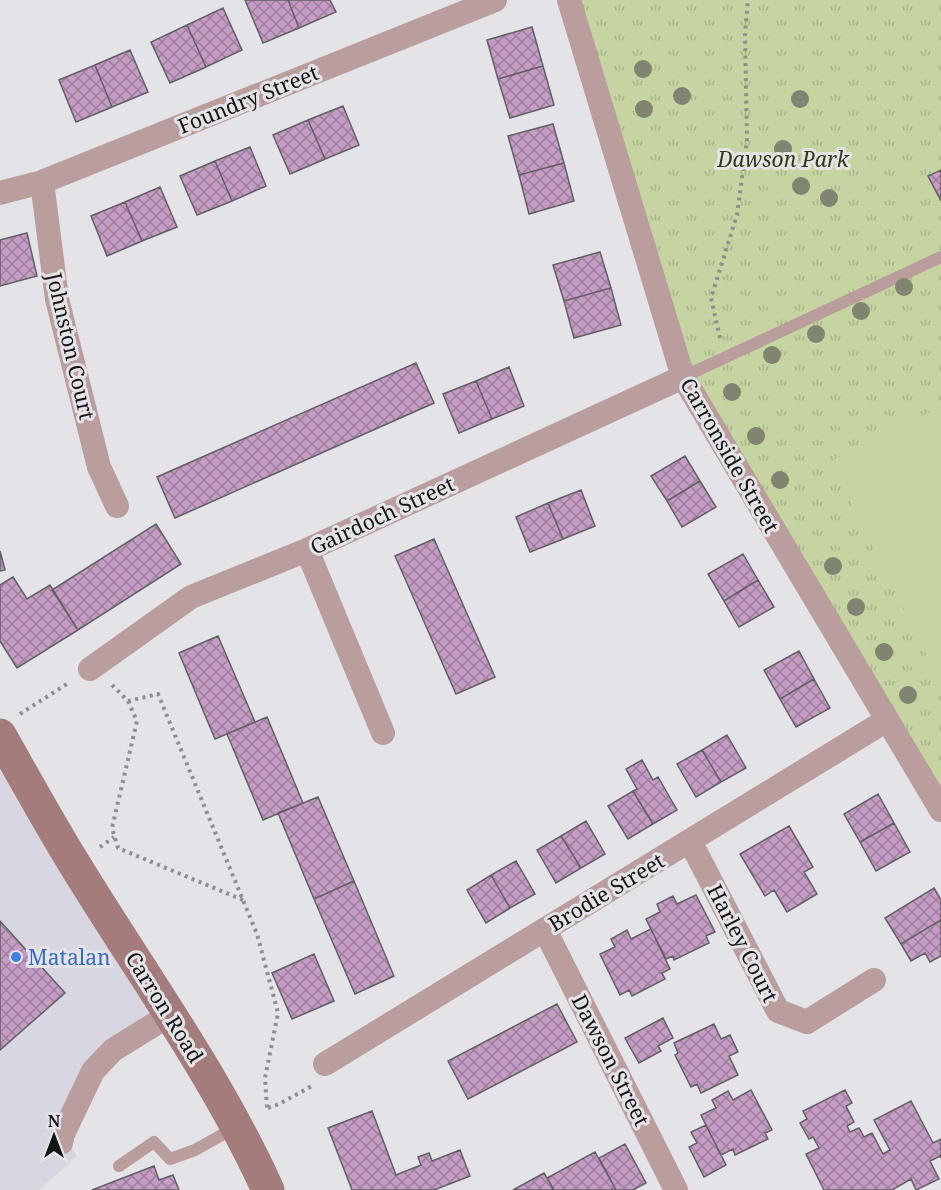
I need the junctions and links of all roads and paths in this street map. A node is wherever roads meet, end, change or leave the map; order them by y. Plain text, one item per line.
1 (495, 0) edge
2 (569, 0) edge
3 (748, 0) edge
4 (42, 182) junction
5 (0, 194) edge
6 (941, 257) edge
7 (729, 355) junction
8 (683, 377) junction
9 (117, 506) dead end
10 (307, 550) junction
11 (90, 669) junction
12 (128, 701) junction
13 (887, 720) junction
14 (10, 725) edge
15 (383, 733) dead end
16 (941, 810) edge
17 (690, 841) junction
18 (243, 900) junction
19 (545, 930) junction
20 (874, 980) dead end
21 (171, 1014) junction
22 (326, 1064) joint
23 (267, 1108) junction
24 (235, 1123) junction
25 (61, 1143) dead end
26 (119, 1166) dead end
27 (268, 1190) edge
28 (676, 1190) edge

1 - 4 street, Foundry Street
2 - 8 street, Carronside Street
3 - 7 path
4 - 5 street, Foundry Street
4 - 9 street, Johnston Court
6 - 7 lane
7 - 8 lane
8 - 10 street, Gairdoch Street
8 - 13 street, Carronside Street
10 - 11 street, Gairdoch Street
10 - 15 street
11 - 12 path
11 - 14 path
12 - 18 path
12 - 18 path
13 - 16 street, Carronside Street
13 - 17 street, Brodie Street
14 - 21 main road, Carron Road
17 - 19 street, Brodie Street
17 - 20 street, Harley Court
18 - 23 path
19 - 22 street, Brodie Street
19 - 28 street, Dawson Street
21 - 24 main road, Carron Road
21 - 25 street
22 - 23 path
23 - 24 path
24 - 26 lane
24 - 27 main road, Carron Road

